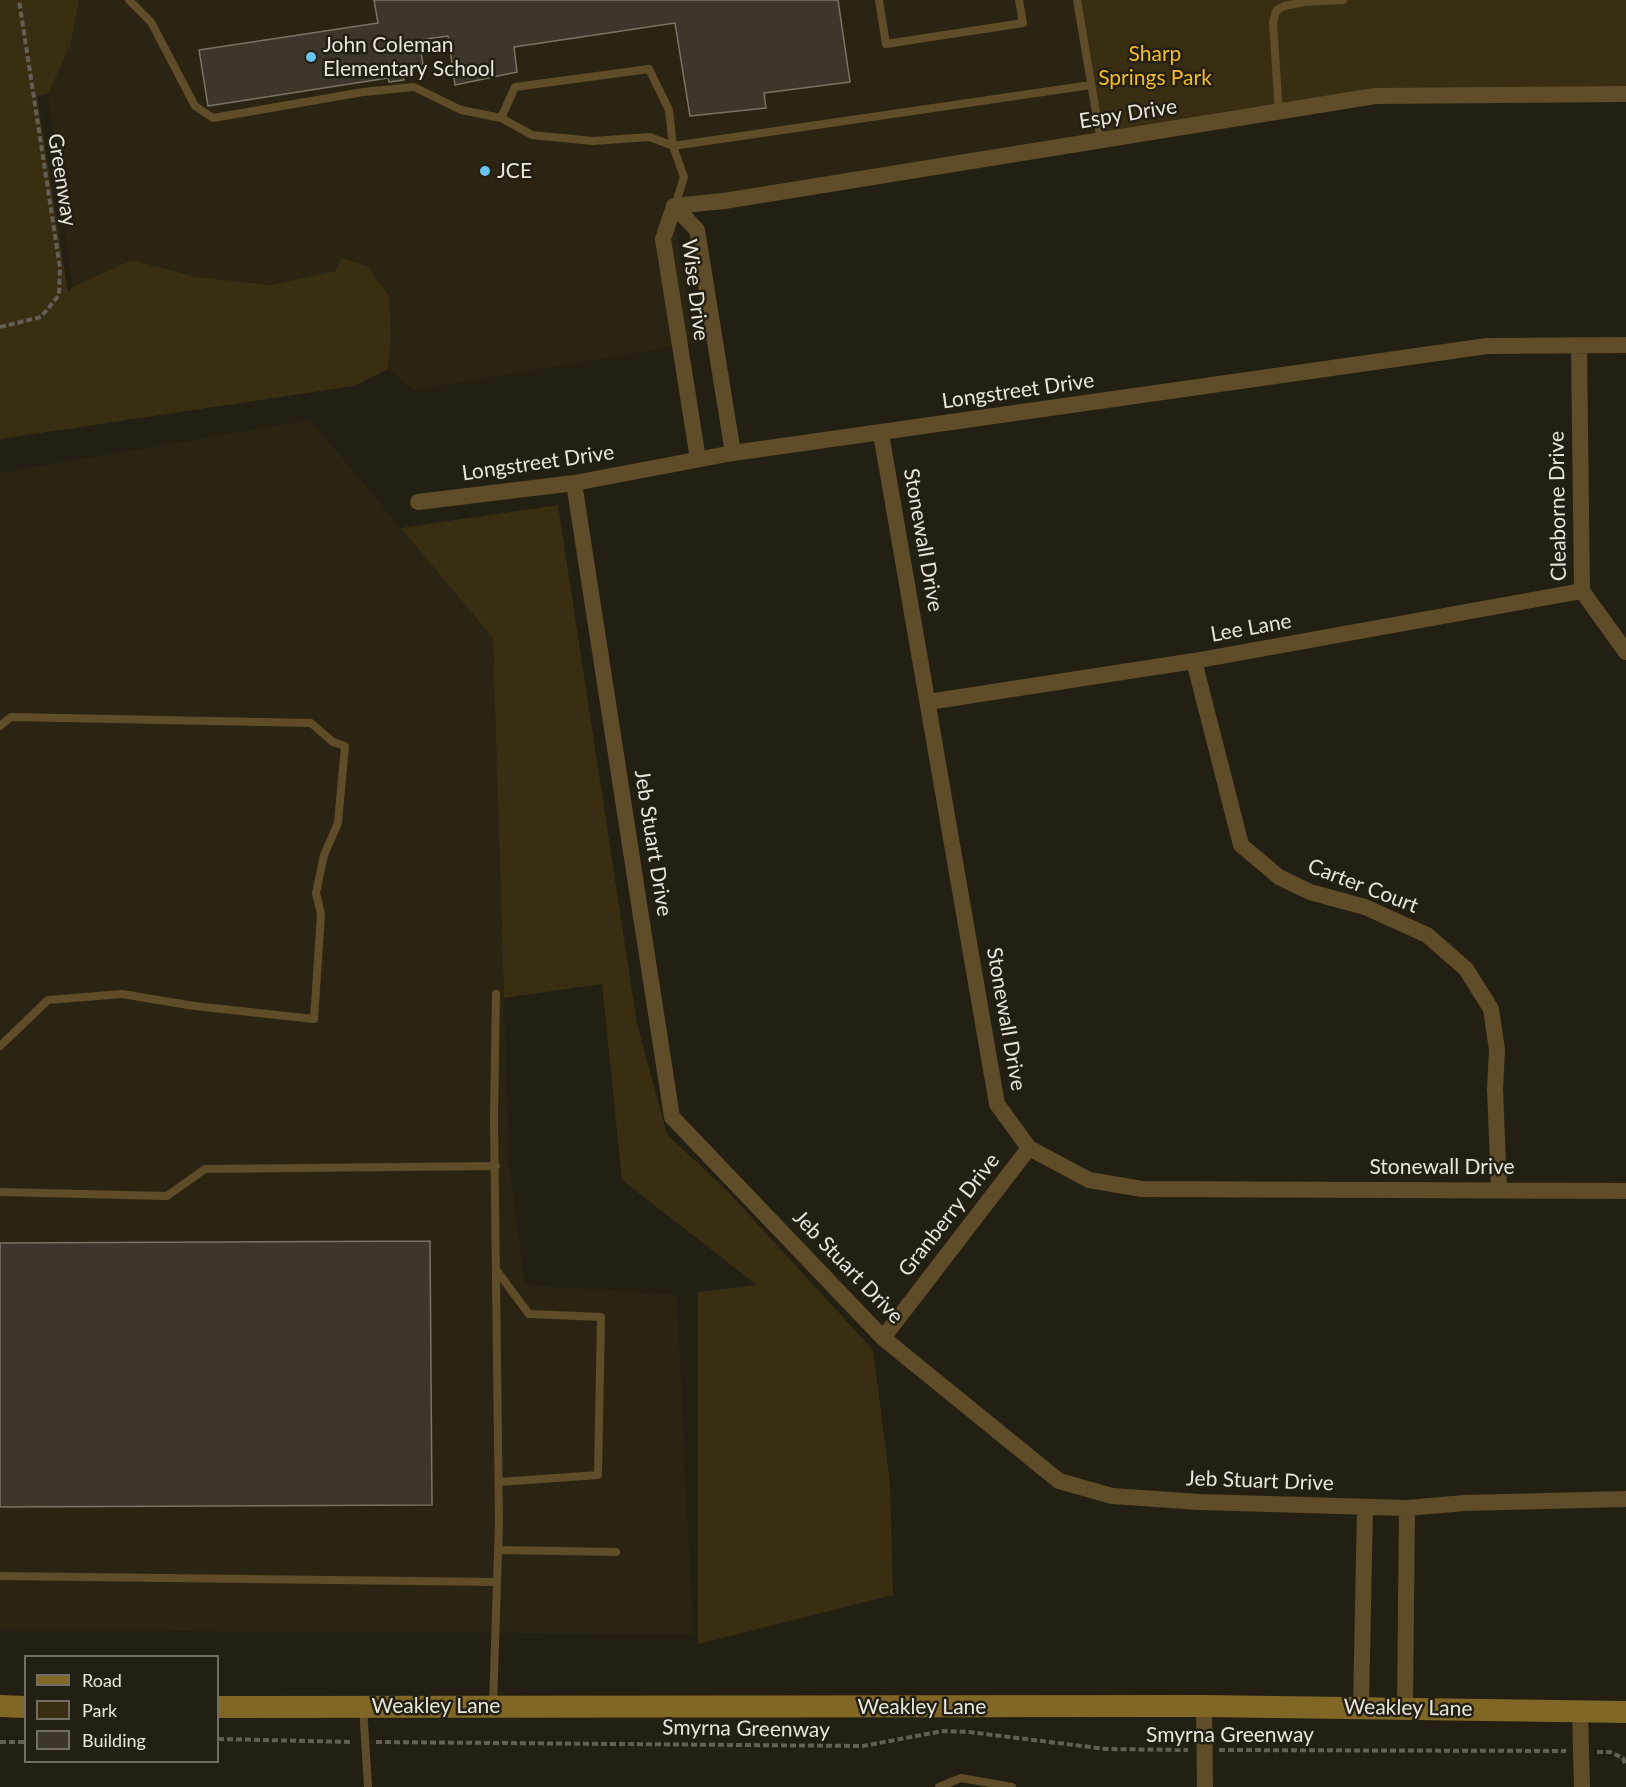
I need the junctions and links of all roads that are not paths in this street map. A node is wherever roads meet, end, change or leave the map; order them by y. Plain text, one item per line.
1 (129, 0) edge
2 (879, 0) edge
3 (1019, 0) edge
4 (1077, 0) edge
5 (1343, 0) edge
6 (1091, 84) junction
7 (1626, 93) edge
8 (1279, 112) junction
9 (501, 118) junction
10 (1101, 142) junction
11 (673, 146) junction
12 (674, 206) junction
13 (1626, 345) edge
14 (1579, 346) junction
15 (881, 434) junction
16 (734, 453) junction
17 (698, 459) junction
18 (574, 483) junction
19 (418, 502) dead end
20 (1582, 591) junction
21 (1626, 652) edge
22 (1194, 661) junction
23 (928, 702) junction
24 (0, 726) edge
25 (496, 994) dead end
26 (0, 1046) edge
27 (1029, 1148) junction
28 (496, 1166) junction
29 (1499, 1189) junction
30 (1626, 1191) edge
31 (0, 1192) edge
32 (497, 1271) junction
33 (883, 1338) junction
34 (499, 1482) junction
35 (1626, 1499) edge
36 (1365, 1507) junction
37 (1407, 1508) junction
38 (498, 1550) junction
39 (616, 1552) dead end
40 (0, 1576) edge
41 (497, 1582) junction
42 (493, 1705) junction
43 (0, 1706) edge
44 (1204, 1706) junction
45 (24, 1707) edge
46 (219, 1707) edge
47 (363, 1707) junction
48 (1361, 1707) junction
49 (1405, 1707) junction
50 (1580, 1712) junction
51 (1626, 1712) edge
52 (368, 1787) edge
53 (939, 1787) edge
54 (1012, 1787) edge
55 (1205, 1787) edge
56 (1582, 1787) edge

1 - 9 lane
2 - 3 lane
4 - 6 lane
5 - 8 lane
6 - 10 lane
6 - 11 lane
7 - 8 street, Espy Drive
8 - 10 street, Espy Drive
9 - 11 lane
9 - 11 lane
10 - 12 street, Espy Drive
11 - 12 lane
12 - 16 street, Wise Drive
12 - 17 street, Wise Drive
13 - 14 street, Longstreet Drive
14 - 15 street, Longstreet Drive
14 - 20 street, Cleaborne Drive
15 - 16 street, Longstreet Drive
15 - 23 street, Stonewall Drive
16 - 17 street, Longstreet Drive
17 - 18 street, Longstreet Drive
18 - 19 street, Longstreet Drive
18 - 33 street, Jeb Stuart Drive
20 - 21 street, Cleaborne Drive
20 - 22 street, Lee Lane
22 - 23 street, Lee Lane
22 - 29 street, Carter Court
23 - 27 street, Stonewall Drive
24 - 26 lane
25 - 28 lane
27 - 29 street, Stonewall Drive
27 - 33 street, Granberry Drive
28 - 31 lane
28 - 32 lane
29 - 30 street, Stonewall Drive
32 - 34 lane
32 - 34 lane
33 - 36 street, Jeb Stuart Drive
34 - 38 lane
35 - 37 street, Jeb Stuart Drive
36 - 37 street, Jeb Stuart Drive
36 - 48 street
37 - 49 street
38 - 39 lane
38 - 41 lane
40 - 41 lane
41 - 42 lane
42 - 44 main road, Weakley Lane
42 - 47 main road, Weakley Lane
43 - 45 main road
44 - 48 main road, Weakley Lane
44 - 55 street
46 - 47 main road, Weakley Lane
47 - 52 lane
48 - 49 main road, Weakley Lane
49 - 50 main road, Weakley Lane
50 - 51 main road, Weakley Lane
50 - 56 street
53 - 54 lane

